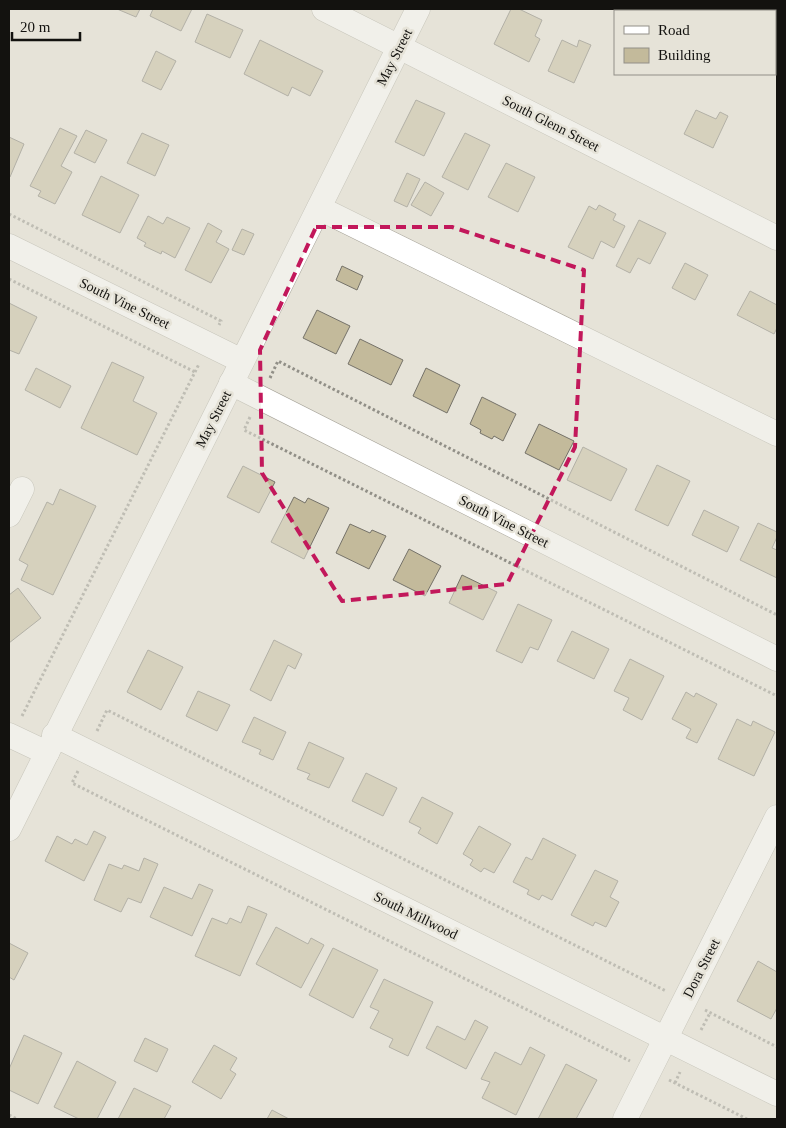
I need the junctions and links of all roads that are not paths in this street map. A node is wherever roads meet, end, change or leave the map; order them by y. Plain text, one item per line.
1 (324, 9) edge
2 (418, 9) edge
3 (399, 46) junction
4 (318, 208) junction
5 (777, 238) edge
6 (9, 246) edge
7 (242, 361) junction
8 (230, 383) junction
9 (777, 434) edge
10 (22, 489) dead end
11 (9, 514) edge
12 (777, 659) edge
13 (10, 736) edge
14 (51, 744) junction
15 (777, 817) edge
16 (9, 830) edge
17 (666, 1039) junction
18 (777, 1094) edge
19 (625, 1119) edge

1 - 3 street, South Glenn Street
2 - 3 street, May Street
3 - 4 street, May Street
3 - 5 street, South Glenn Street
4 - 7 street, May Street
4 - 9 street
6 - 7 street, South Vine Street
7 - 8 street, May Street
8 - 12 street, South Vine Street
8 - 14 street, May Street
10 - 11 street
13 - 14 street, South Millwood
14 - 16 street, May Street
14 - 17 street, South Millwood
15 - 17 street, Dora Street
17 - 18 street, South Millwood
17 - 19 street, Dora Street

